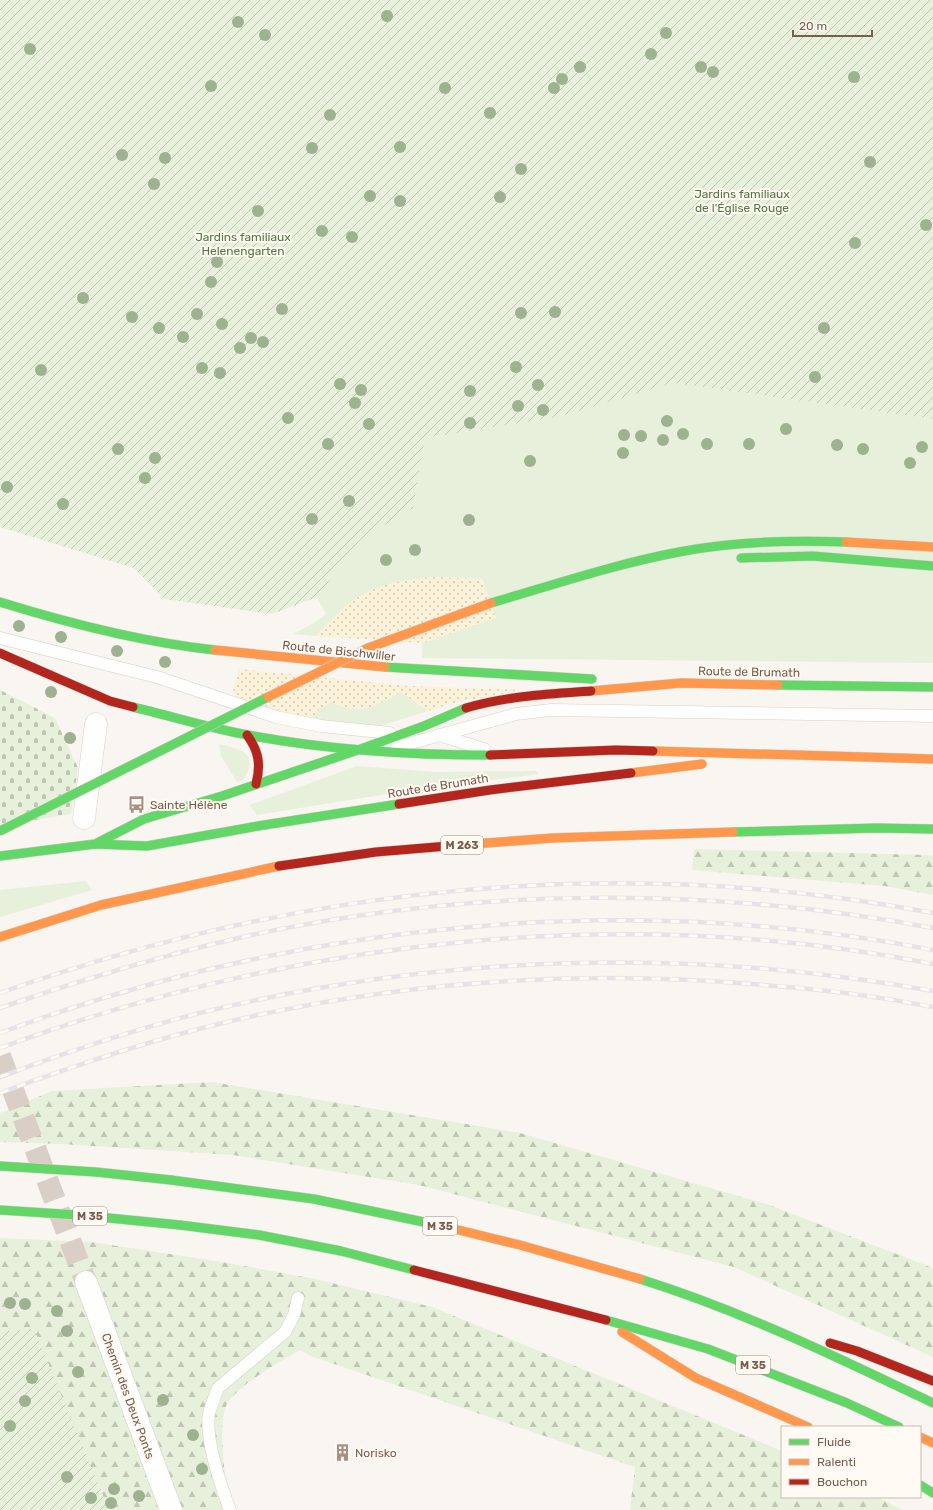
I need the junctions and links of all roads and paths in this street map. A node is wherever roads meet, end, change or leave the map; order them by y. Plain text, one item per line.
1 (933, 547) edge
2 (730, 558) dead end
3 (664, 565) dead end
4 (933, 566) edge
5 (535, 590) junction
6 (0, 602) edge
7 (0, 638) edge
8 (0, 653) edge
9 (681, 683) junction
10 (933, 687) edge
11 (933, 716) edge
12 (96, 724) dead end
13 (402, 733) junction
14 (438, 734) junction
15 (246, 735) junction
16 (358, 750) junction
17 (382, 752) junction
18 (786, 754) junction
19 (503, 755) junction
20 (933, 759) edge
21 (256, 784) junction
22 (84, 818) dead end
23 (933, 830) edge
24 (0, 832) edge
25 (95, 844) junction
26 (0, 856) edge
27 (0, 937) edge
28 (0, 1166) edge
29 (0, 1210) edge
30 (86, 1282) tunnel mouth
31 (298, 1298) dead end
32 (601, 1319) junction
33 (765, 1325) junction
34 (933, 1381) edge
35 (933, 1403) edge
36 (806, 1426) edge
37 (897, 1426) edge
38 (921, 1437) edge
39 (933, 1443) edge
40 (921, 1486) edge
41 (933, 1493) edge
42 (171, 1510) edge
43 (230, 1510) edge

1 - 5 main road
2 - 4 main road
3 - 5 main road
5 - 24 main road, bridge
6 - 9 main road, Route de Bischwiller
7 - 13 lane
8 - 15 main road
9 - 10 main road, Route de Brumath
9 - 13 main road, Route de Brumath
11 - 14 lane
12 - 22 street
13 - 14 lane
13 - 16 main road, Route de Brumath
14 - 17 lane
14 - 19 lane
15 - 16 main road
15 - 21 main road
16 - 17 main road, Route de Brumath
16 - 21 main road, Route de Brumath
17 - 19 main road, Route de Brumath
17 - 25 lane
18 - 19 main road, Route de Brumath
18 - 20 main road, Route de Brumath
18 - 25 main road, Route de Brumath
21 - 25 main road, Route de Brumath
23 - 27 main road, M 263
25 - 26 main road, Route de Brumath
28 - 33 main road, M 35, bridge
29 - 32 main road, M 35, bridge
30 - 42 street, Chemin des Deux Ponts
31 - 43 lane
32 - 36 main road
32 - 37 main road, M 35
33 - 34 main road
33 - 35 main road, M 35
38 - 39 main road
40 - 41 main road

